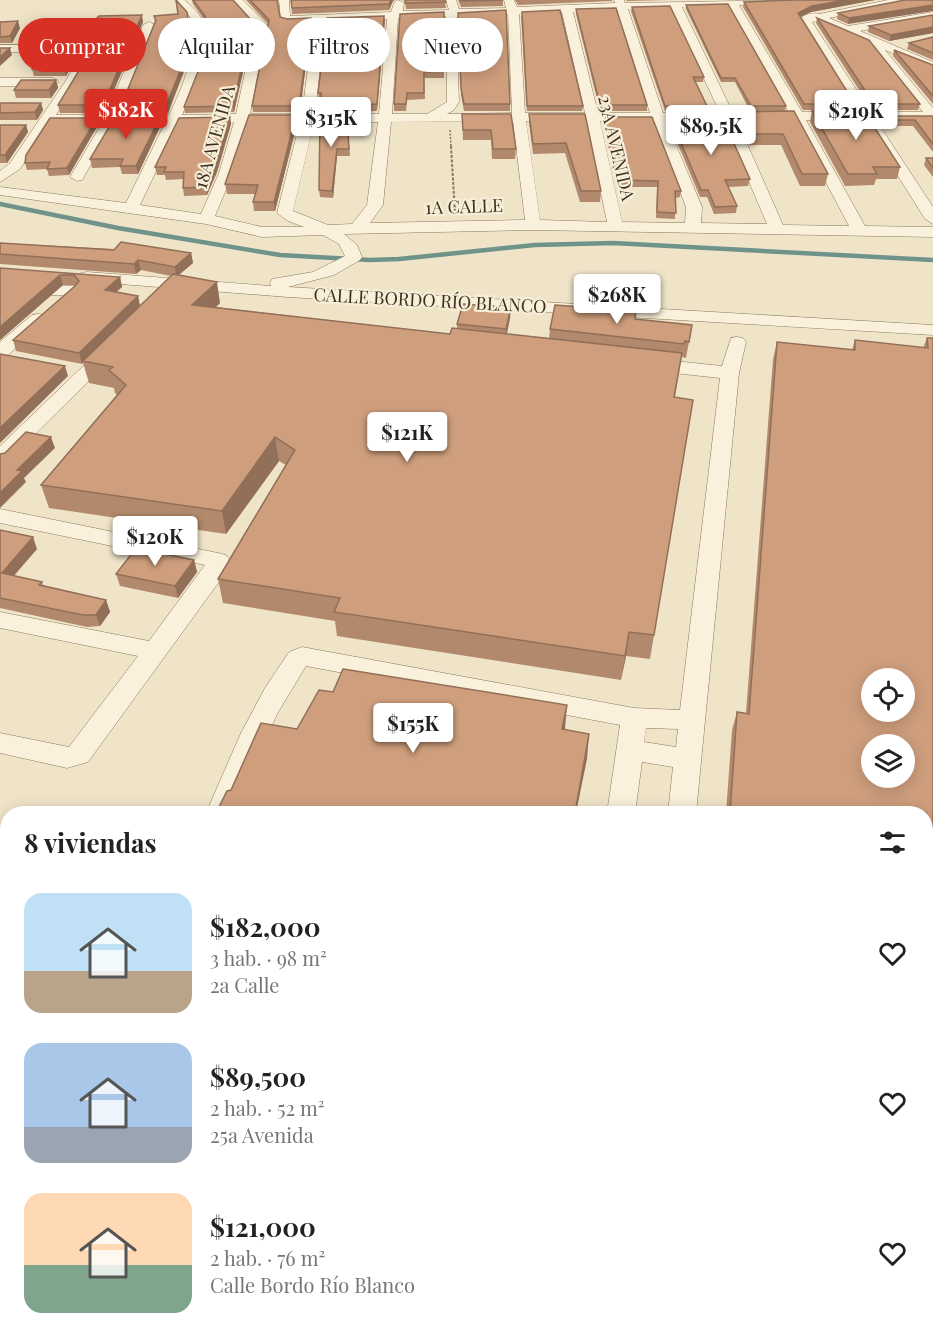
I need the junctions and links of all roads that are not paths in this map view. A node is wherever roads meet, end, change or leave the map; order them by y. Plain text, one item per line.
1 (237, 0) edge
2 (284, 0) edge
3 (398, 0) edge
4 (451, 0) edge
5 (794, 0) edge
6 (180, 1) edge
7 (778, 1) edge
8 (732, 2) edge
9 (619, 4) edge
10 (917, 4) edge
11 (511, 6) edge
12 (556, 6) edge
13 (676, 6) junction
14 (455, 13) junction
15 (393, 15) junction
16 (933, 15) edge
17 (815, 17) junction
18 (320, 18) edge
19 (287, 19) edge
20 (149, 25) dead end
21 (847, 30) junction
22 (871, 40) junction
23 (910, 42) edge
24 (18, 46) edge
25 (887, 47) junction
26 (0, 49) edge
27 (929, 63) edge
28 (77, 72) edge
29 (314, 72) edge
30 (0, 82) edge
31 (71, 82) junction
32 (867, 116) junction
33 (933, 116) edge
34 (519, 117) junction
35 (591, 117) junction
36 (658, 117) junction
37 (728, 117) junction
38 (798, 117) junction
39 (242, 118) junction
40 (308, 118) junction
41 (385, 118) junction
42 (429, 118) junction
43 (111, 119) junction
44 (175, 119) junction
45 (44, 123) junction
46 (21, 126) edge
47 (77, 177) dead end
48 (0, 178) edge
49 (0, 191) edge
50 (130, 210) junction
51 (206, 219) junction
52 (933, 219) edge
53 (533, 225) junction
54 (615, 225) junction
55 (693, 227) junction
56 (357, 228) junction
57 (319, 229) junction
58 (777, 229) junction
59 (859, 230) junction
60 (933, 232) edge
61 (0, 271) edge
62 (215, 285) junction
63 (0, 288) edge
64 (70, 291) junction
65 (933, 330) edge
66 (127, 333) edge
67 (737, 342) dead end
68 (0, 354) edge
69 (22, 360) edge
70 (623, 361) edge
71 (66, 368) edge
72 (87, 372) junction
73 (730, 373) junction
74 (0, 428) edge
75 (26, 433) junction
76 (0, 458) edge
77 (0, 516) edge
78 (0, 620) edge
79 (154, 651) junction
80 (634, 718) junction
81 (692, 720) junction
82 (0, 743) edge
83 (630, 750) junction
84 (687, 759) junction
85 (223, 806) edge
86 (622, 806) edge
87 (683, 806) edge

1 - 39 street, 18A AVENIDA
2 - 19 street
3 - 15 street
4 - 14 street
5 - 7 street
6 - 44 street
7 - 8 street
7 - 17 street
8 - 13 street
8 - 38 street
9 - 12 street
9 - 13 street
9 - 36 street
10 - 17 street
11 - 12 street
11 - 14 street
11 - 34 street
12 - 35 street, 23A AVENIDA
13 - 37 street
14 - 15 street
14 - 42 street
15 - 18 street
15 - 41 street
16 - 21 street
17 - 21 street
17 - 32 street
20 - 43 street
21 - 22 street
22 - 25 street
22 - 33 street
23 - 25 street
24 - 26 street
25 - 27 street
28 - 31 street
29 - 40 street
30 - 31 street
31 - 45 street
32 - 33 street
32 - 38 street
32 - 52 street
34 - 35 street
34 - 42 street
34 - 53 street
35 - 36 street
35 - 54 street, 23A AVENIDA
36 - 37 street
36 - 55 street
37 - 38 street
37 - 58 street
38 - 59 street
39 - 40 street
39 - 44 street
39 - 51 street, 18A AVENIDA
40 - 41 street
40 - 57 street
41 - 42 street
41 - 56 street
43 - 44 street
43 - 45 street
43 - 47 street
44 - 50 street
45 - 46 street
45 - 48 street
49 - 50 street, 1A CALLE
50 - 51 street, 1A CALLE
51 - 57 street, 1A CALLE
53 - 54 street, 1A CALLE
53 - 56 street, 1A CALLE
54 - 55 street, 1A CALLE
55 - 58 street, 1A CALLE
56 - 57 street, 1A CALLE
57 - 62 street
58 - 59 street, 1A CALLE
59 - 60 street, 1A CALLE
61 - 62 street, CALLE BORDO RÍO BLANCO
62 - 64 street
62 - 65 street, CALLE BORDO RÍO BLANCO
63 - 64 street
64 - 68 street
66 - 72 street
67 - 73 street
68 - 69 street
70 - 73 street
71 - 72 street
72 - 75 street
73 - 81 street
74 - 75 street
75 - 76 street
77 - 79 street
78 - 79 street
79 - 82 street
80 - 81 street
80 - 83 street
80 - 85 street
81 - 84 street
83 - 84 street
83 - 86 street
84 - 87 street

